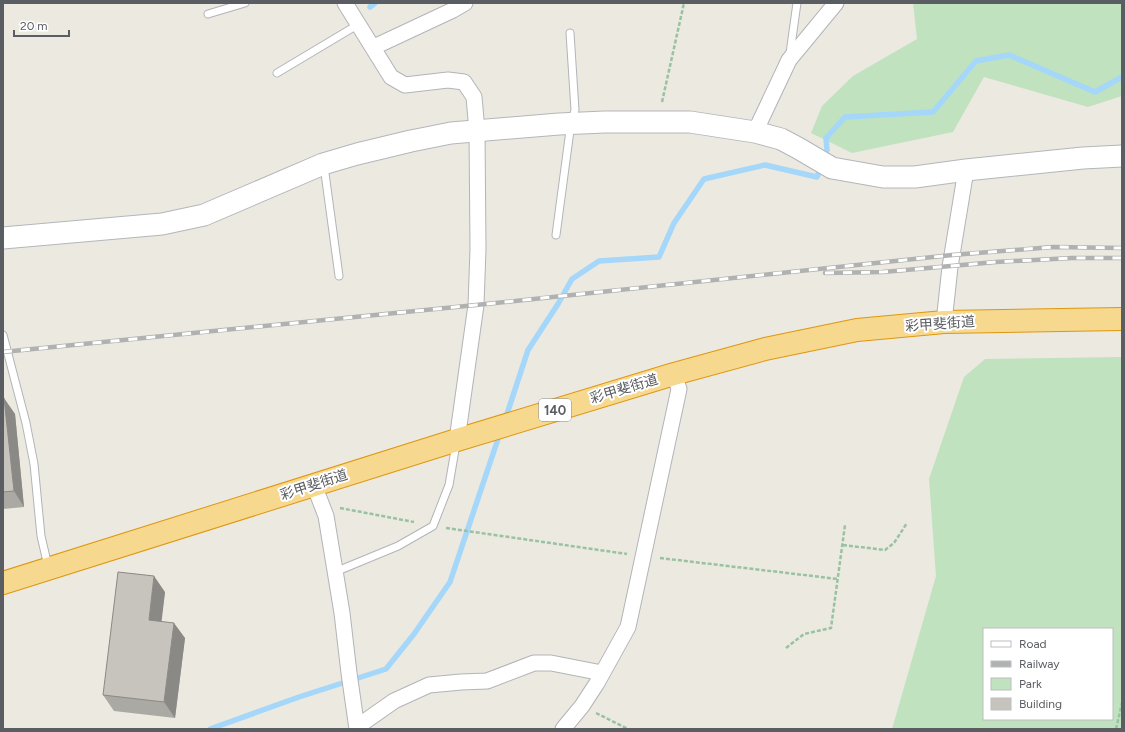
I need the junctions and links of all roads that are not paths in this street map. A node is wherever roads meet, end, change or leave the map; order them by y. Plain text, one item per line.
1 (246, 3) edge
2 (345, 3) edge
3 (466, 3) edge
4 (797, 3) edge
5 (836, 3) edge
6 (208, 14) dead end
7 (359, 24) junction
8 (570, 33) dead end
9 (374, 47) junction
10 (789, 60) junction
11 (277, 73) dead end
12 (571, 123) junction
13 (477, 131) junction
14 (755, 132) junction
15 (1122, 156) edge
16 (323, 164) junction
17 (966, 170) junction
18 (556, 234) dead end
19 (3, 238) edge
20 (339, 276) dead end
21 (1122, 319) edge
22 (944, 322) junction
23 (3, 335) edge
24 (674, 374) junction
25 (457, 440) junction
26 (318, 495) junction
27 (48, 569) junction
28 (336, 572) junction
29 (3, 583) edge
30 (602, 673) junction
31 (357, 728) edge
32 (563, 729) edge

1 - 6 lane
2 - 7 street
3 - 9 street
4 - 10 lane
5 - 10 street
7 - 9 street
7 - 11 lane
8 - 12 lane
9 - 13 street
10 - 14 street
12 - 13 street
12 - 14 street
12 - 18 lane
13 - 16 street
13 - 25 street
14 - 17 street
15 - 17 street
16 - 19 street
16 - 20 lane
17 - 22 street
21 - 22 highway, 彩甲斐街道 / 140
22 - 24 highway, 彩甲斐街道 / 140
23 - 27 lane
24 - 25 highway, 彩甲斐街道 / 140
24 - 30 street
25 - 26 highway, 彩甲斐街道 / 140
25 - 28 lane
26 - 27 highway, 彩甲斐街道 / 140
26 - 28 street
27 - 29 highway, 彩甲斐街道 / 140
28 - 31 street
30 - 31 street
30 - 32 street

